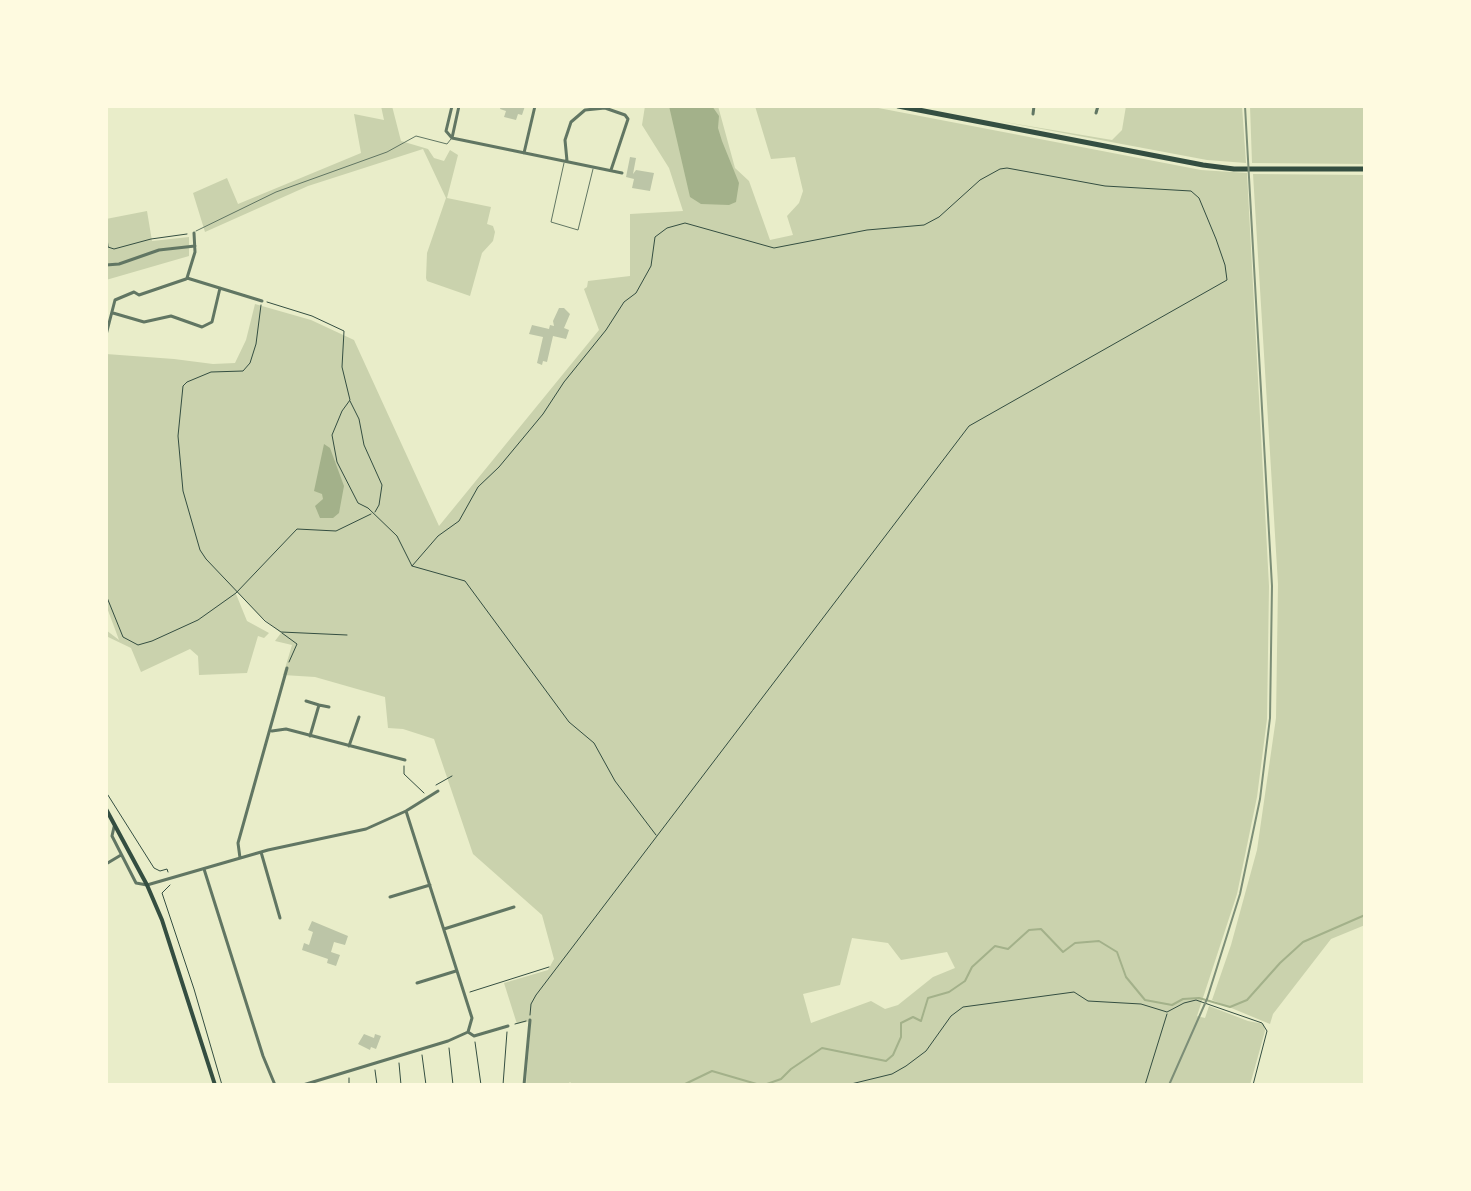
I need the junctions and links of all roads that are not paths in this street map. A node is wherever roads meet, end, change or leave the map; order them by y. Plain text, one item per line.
1 (452, 106) edge
2 (459, 106) edge
3 (535, 106) edge
4 (898, 106) edge
5 (1034, 106) edge
6 (1098, 106) edge
7 (1096, 113) dead end
8 (1033, 114) dead end
9 (452, 138) junction
10 (524, 153) junction
11 (566, 161) junction
12 (593, 166) junction
13 (1365, 169) edge
14 (611, 170) junction
15 (622, 173) dead end
16 (194, 233) joint
17 (195, 246) junction
18 (106, 265) edge
19 (187, 278) junction
20 (220, 288) junction
21 (262, 301) road end
22 (113, 313) junction
23 (106, 335) edge
24 (287, 668) road end
25 (306, 701) dead end
26 (319, 705) junction
27 (329, 707) dead end
28 (359, 717) dead end
29 (269, 734) junction
30 (310, 736) junction
31 (349, 746) junction
32 (405, 760) road end
33 (438, 791) road end
34 (106, 809) edge
35 (406, 811) junction
36 (115, 823) junction
37 (261, 852) junction
38 (121, 855) junction
39 (240, 858) junction
40 (106, 864) edge
41 (204, 869) junction
42 (147, 885) junction
43 (430, 885) junction
44 (390, 897) dead end
45 (514, 907) dead end
46 (280, 918) dead end
47 (444, 929) junction
48 (456, 971) junction
49 (417, 983) dead end
50 (530, 1020) road end
51 (508, 1026) road end
52 (468, 1032) junction
53 (273, 1084) edge
54 (215, 1085) edge
55 (303, 1085) edge
56 (524, 1085) edge

1 - 9 street
2 - 9 street
3 - 10 street
4 - 13 main road
5 - 8 street
6 - 7 street
9 - 10 street
9 - 16 lane
10 - 11 street
11 - 12 street
11 - 12 lane
11 - 14 street
12 - 14 street
14 - 15 street
16 - 17 street
17 - 18 street
17 - 19 street
19 - 20 street
19 - 22 street
20 - 21 street
20 - 22 street
22 - 23 street
24 - 29 street
25 - 26 street
26 - 27 street
26 - 30 street
28 - 31 street
29 - 30 street
29 - 39 street
30 - 31 street
31 - 32 street
33 - 35 street
34 - 36 main road
35 - 37 street
35 - 43 street
36 - 38 street
36 - 42 main road
37 - 39 street
37 - 46 street
38 - 40 street
38 - 42 street
39 - 41 street
41 - 42 street
41 - 53 street
42 - 54 main road
43 - 44 street
43 - 47 street
45 - 47 street
47 - 48 street
48 - 49 street
48 - 52 street
50 - 56 street
51 - 52 street
52 - 55 street

